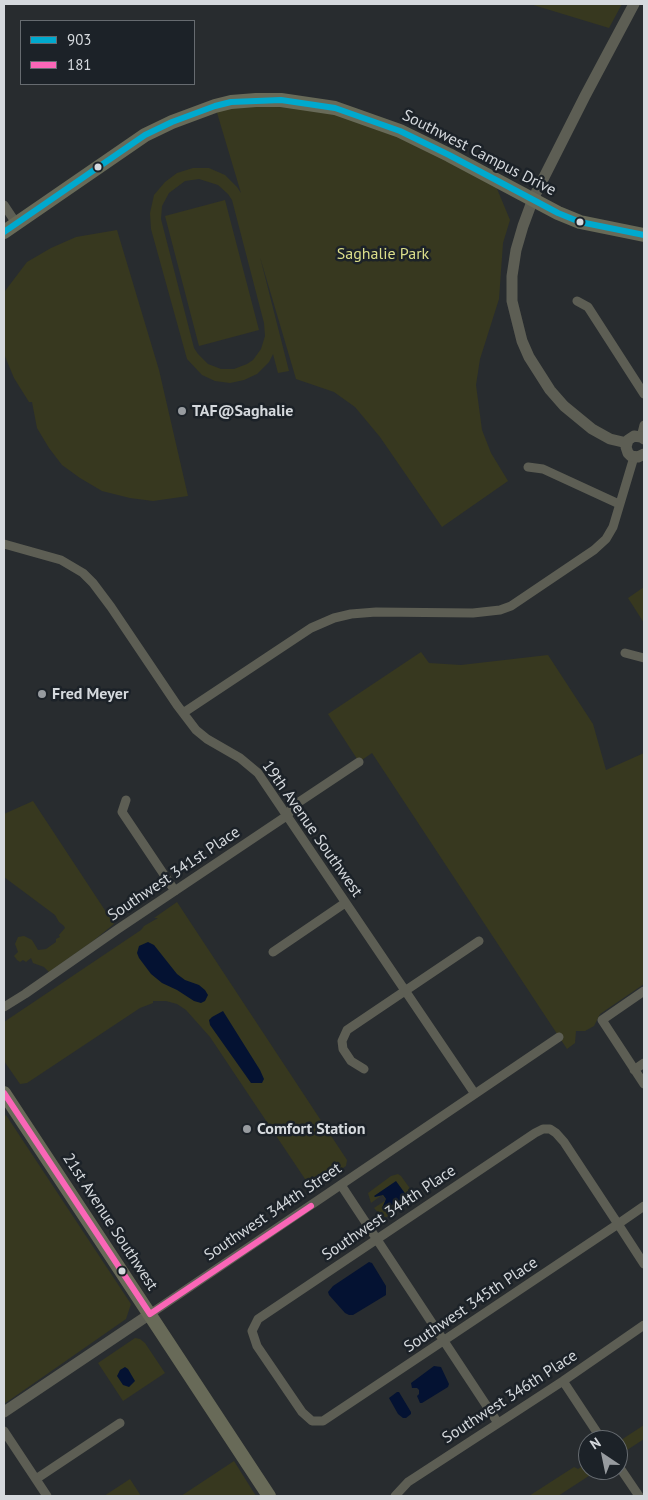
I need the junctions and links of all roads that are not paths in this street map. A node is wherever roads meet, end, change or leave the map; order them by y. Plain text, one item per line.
1 (634, 4) edge
2 (533, 199) junction
3 (4, 204) edge
4 (16, 223) junction
5 (4, 232) edge
6 (644, 235) edge
7 (576, 301) dead end
8 (644, 394) edge
9 (644, 425) edge
10 (643, 438) edge
11 (627, 443) junction
12 (639, 455) edge
13 (528, 467) dead end
14 (619, 504) junction
15 (4, 544) edge
16 (625, 654) dead end
17 (644, 658) edge
18 (183, 714) junction
19 (359, 762) dead end
20 (126, 800) dead end
21 (288, 815) junction
22 (175, 891) junction
23 (345, 904) junction
24 (479, 941) dead end
25 (273, 952) dead end
26 (404, 991) junction
27 (644, 991) edge
28 (4, 1007) edge
29 (559, 1037) dead end
30 (644, 1063) edge
31 (364, 1069) dead end
32 (634, 1070) junction
33 (644, 1084) edge
34 (4, 1093) edge
35 (475, 1094) junction
36 (340, 1185) junction
37 (644, 1206) edge
38 (618, 1224) junction
39 (377, 1240) junction
40 (644, 1264) edge
41 (150, 1314) junction
42 (644, 1326) edge
43 (443, 1341) junction
44 (563, 1381) junction
45 (4, 1412) edge
46 (312, 1421) joint
47 (120, 1423) dead end
48 (498, 1423) junction
49 (595, 1430) edge
50 (4, 1431) edge
51 (36, 1479) junction
52 (628, 1480) edge
53 (47, 1496) edge
54 (269, 1496) edge
55 (395, 1496) edge
56 (639, 1496) edge

1 - 2 street
2 - 4 main road, Southwest Campus Drive
2 - 6 main road, Southwest Campus Drive
2 - 11 street
3 - 4 street
4 - 5 main road, Southwest Campus Drive
7 - 8 street
9 - 10 street
10 - 11 street
11 - 12 street
12 - 14 street
13 - 14 street
14 - 18 street
15 - 18 street, 19th Avenue Southwest
16 - 17 street
18 - 21 street, 19th Avenue Southwest
19 - 21 street, Southwest 341st Place
20 - 22 street
21 - 22 street, Southwest 341st Place
21 - 23 street, 19th Avenue Southwest
22 - 28 street, Southwest 341st Place
23 - 25 street
23 - 26 street, 19th Avenue Southwest
24 - 26 street
26 - 31 street
26 - 35 street, 19th Avenue Southwest
27 - 32 street
29 - 35 street, Southwest 344th Street
30 - 32 street
32 - 33 street
34 - 41 main road, 21st Avenue Southwest
35 - 36 street, Southwest 344th Street
36 - 39 street
36 - 41 street, Southwest 344th Street
37 - 38 street, Southwest 345th Place
38 - 39 street, Southwest 344th Place
38 - 40 street
38 - 43 street, Southwest 345th Place
39 - 43 street
39 - 46 street, Southwest 344th Place
41 - 45 street, Southwest 344th Street
41 - 54 main road, 21st Avenue Southwest
42 - 44 street, Southwest 346th Place
43 - 46 street, Southwest 345th Place
43 - 48 street
44 - 48 street, Southwest 346th Place
44 - 49 street
47 - 51 street
48 - 55 street, Southwest 346th Place
50 - 51 street
51 - 53 street
52 - 56 street

